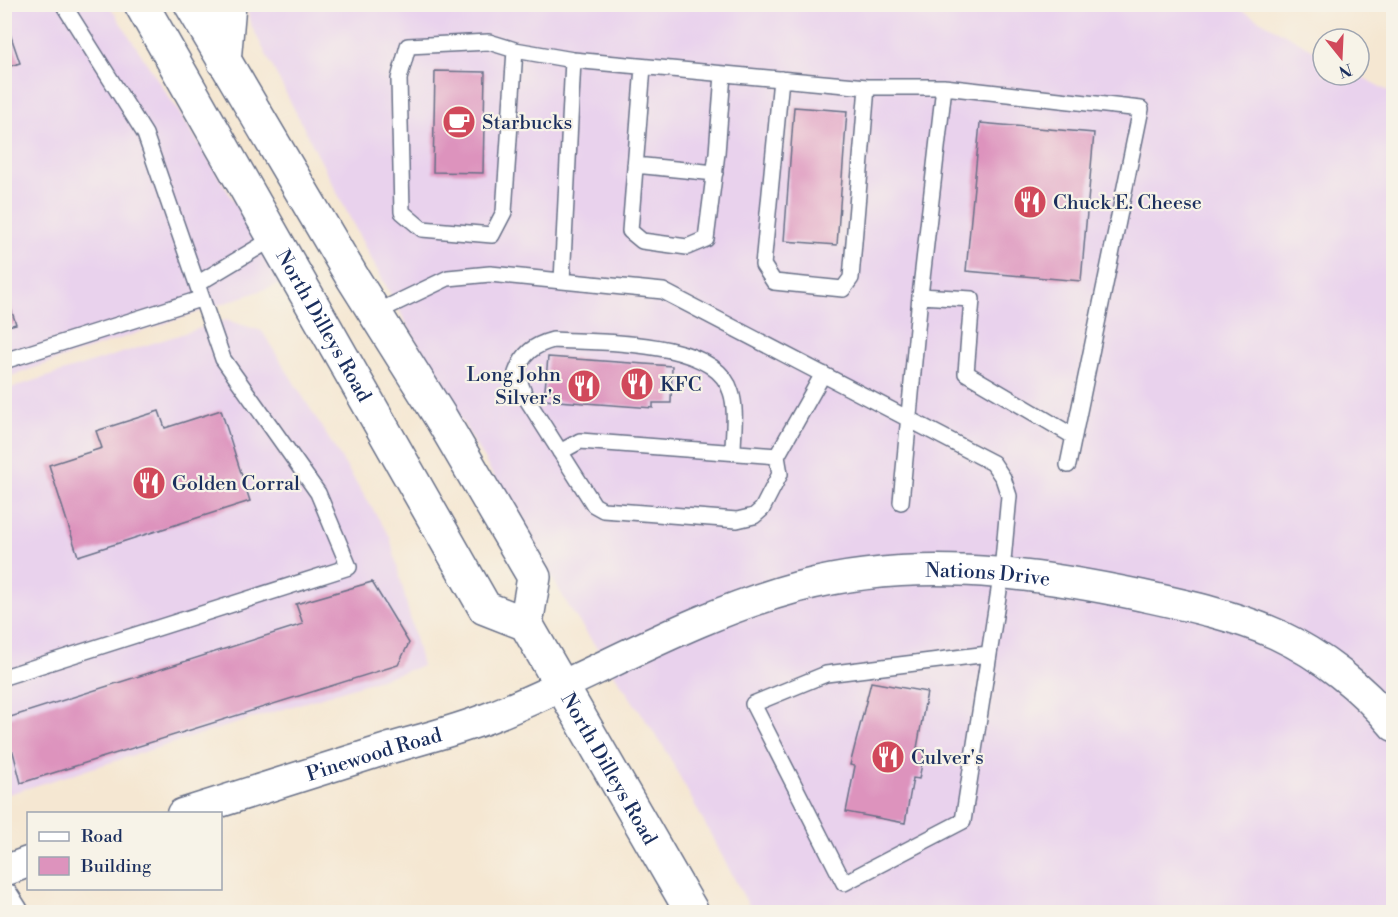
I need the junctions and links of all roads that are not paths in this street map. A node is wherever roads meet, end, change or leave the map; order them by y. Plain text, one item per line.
1 (63, 4) edge
2 (141, 4) edge
3 (191, 4) edge
4 (229, 4) edge
5 (515, 50) junction
6 (573, 60) junction
7 (224, 62) junction
8 (643, 67) junction
9 (723, 74) junction
10 (781, 79) junction
11 (867, 87) junction
12 (945, 87) junction
13 (635, 165) junction
14 (715, 173) junction
15 (274, 238) junction
16 (562, 281) junction
17 (199, 292) junction
18 (920, 296) junction
19 (375, 313) junction
20 (4, 361) edge
21 (823, 374) junction
22 (909, 418) junction
23 (1073, 436) junction
24 (560, 452) junction
25 (733, 452) junction
26 (777, 456) junction
27 (1068, 465) dead end
28 (901, 502) dead end
29 (1002, 572) junction
30 (526, 624) junction
31 (988, 654) junction
32 (4, 677) edge
33 (562, 686) junction
34 (1394, 726) edge
35 (185, 812) edge
36 (27, 862) edge
37 (4, 871) edge
38 (4, 898) edge
39 (13, 912) edge
40 (692, 912) edge

1 - 17 lane
2 - 15 street, North Dilleys Road
3 - 7 street
4 - 7 street
5 - 5 lane
5 - 6 lane
6 - 8 lane
6 - 16 lane
7 - 19 street
8 - 9 lane
8 - 13 lane
9 - 10 lane
9 - 14 lane
10 - 11 lane
10 - 11 lane
11 - 12 lane
12 - 18 lane
12 - 23 lane
13 - 14 lane
13 - 14 lane
15 - 17 lane
15 - 30 street, North Dilleys Road
16 - 19 lane
16 - 21 lane
17 - 20 lane
17 - 32 lane
18 - 22 lane
18 - 23 lane
19 - 30 street
21 - 22 lane
21 - 26 lane
22 - 28 lane
22 - 29 lane
23 - 27 lane
24 - 25 lane
24 - 25 lane
24 - 26 lane
25 - 26 lane
29 - 31 lane
29 - 33 street, Nations Drive
29 - 34 street, Nations Drive
30 - 33 street, North Dilleys Road
31 - 31 lane
33 - 35 street, Pinewood Road
33 - 40 street, North Dilleys Road
36 - 37 street
38 - 39 street

